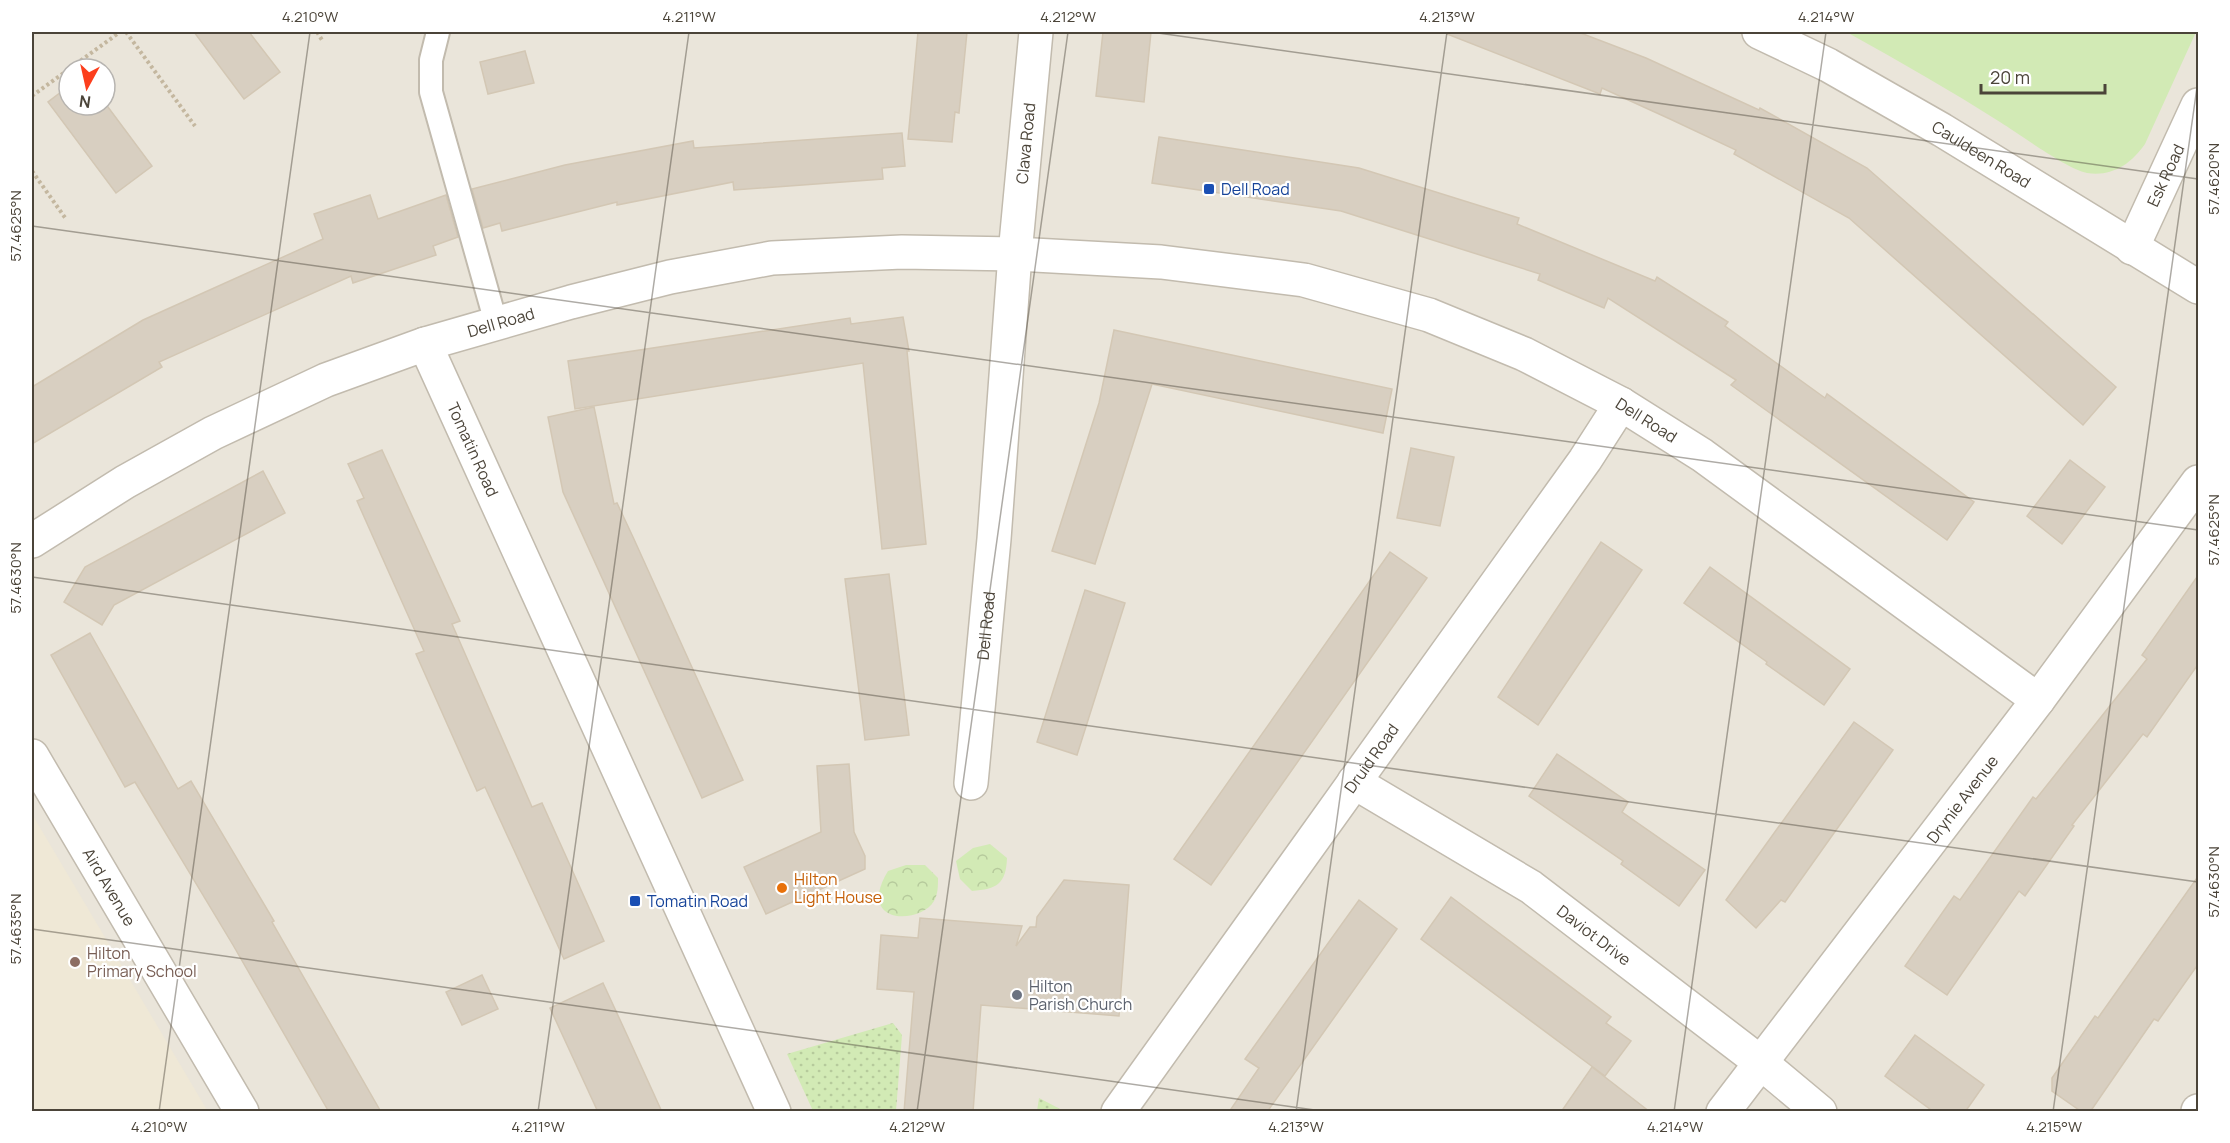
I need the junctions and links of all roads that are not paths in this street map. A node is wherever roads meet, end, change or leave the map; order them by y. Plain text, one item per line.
1 (438, 32) edge
2 (1036, 32) edge
3 (1759, 32) edge
4 (2199, 105) edge
5 (2132, 248) junction
6 (1015, 254) junction
7 (2199, 287) edge
8 (496, 323) junction
9 (425, 344) junction
10 (1621, 404) junction
11 (2199, 482) edge
12 (32, 541) edge
13 (2038, 700) junction
14 (32, 756) edge
15 (1354, 782) junction
16 (972, 783) dead end
17 (1760, 1062) junction
18 (242, 1112) edge
19 (774, 1112) edge
20 (1118, 1112) edge
21 (1722, 1112) edge
22 (1820, 1112) edge

1 - 8 lane
2 - 6 street, Clava Road
3 - 5 street, Cauldeen Road
4 - 5 street, Esk Road
5 - 7 street, Cauldeen Road
6 - 8 street, Dell Road
6 - 10 street, Dell Road
6 - 16 street, Dell Road
8 - 9 street, Dell Road
9 - 12 street, Dell Road
9 - 19 street, Tomatin Road
10 - 13 street, Dell Road
10 - 15 street, Druid Road
11 - 13 street, Drynie Avenue
13 - 17 street, Drynie Avenue
14 - 18 street, Aird Avenue
15 - 17 street, Daviot Drive
15 - 20 street, Druid Road
17 - 21 street, Drynie Avenue
17 - 22 street, Daviot Drive

